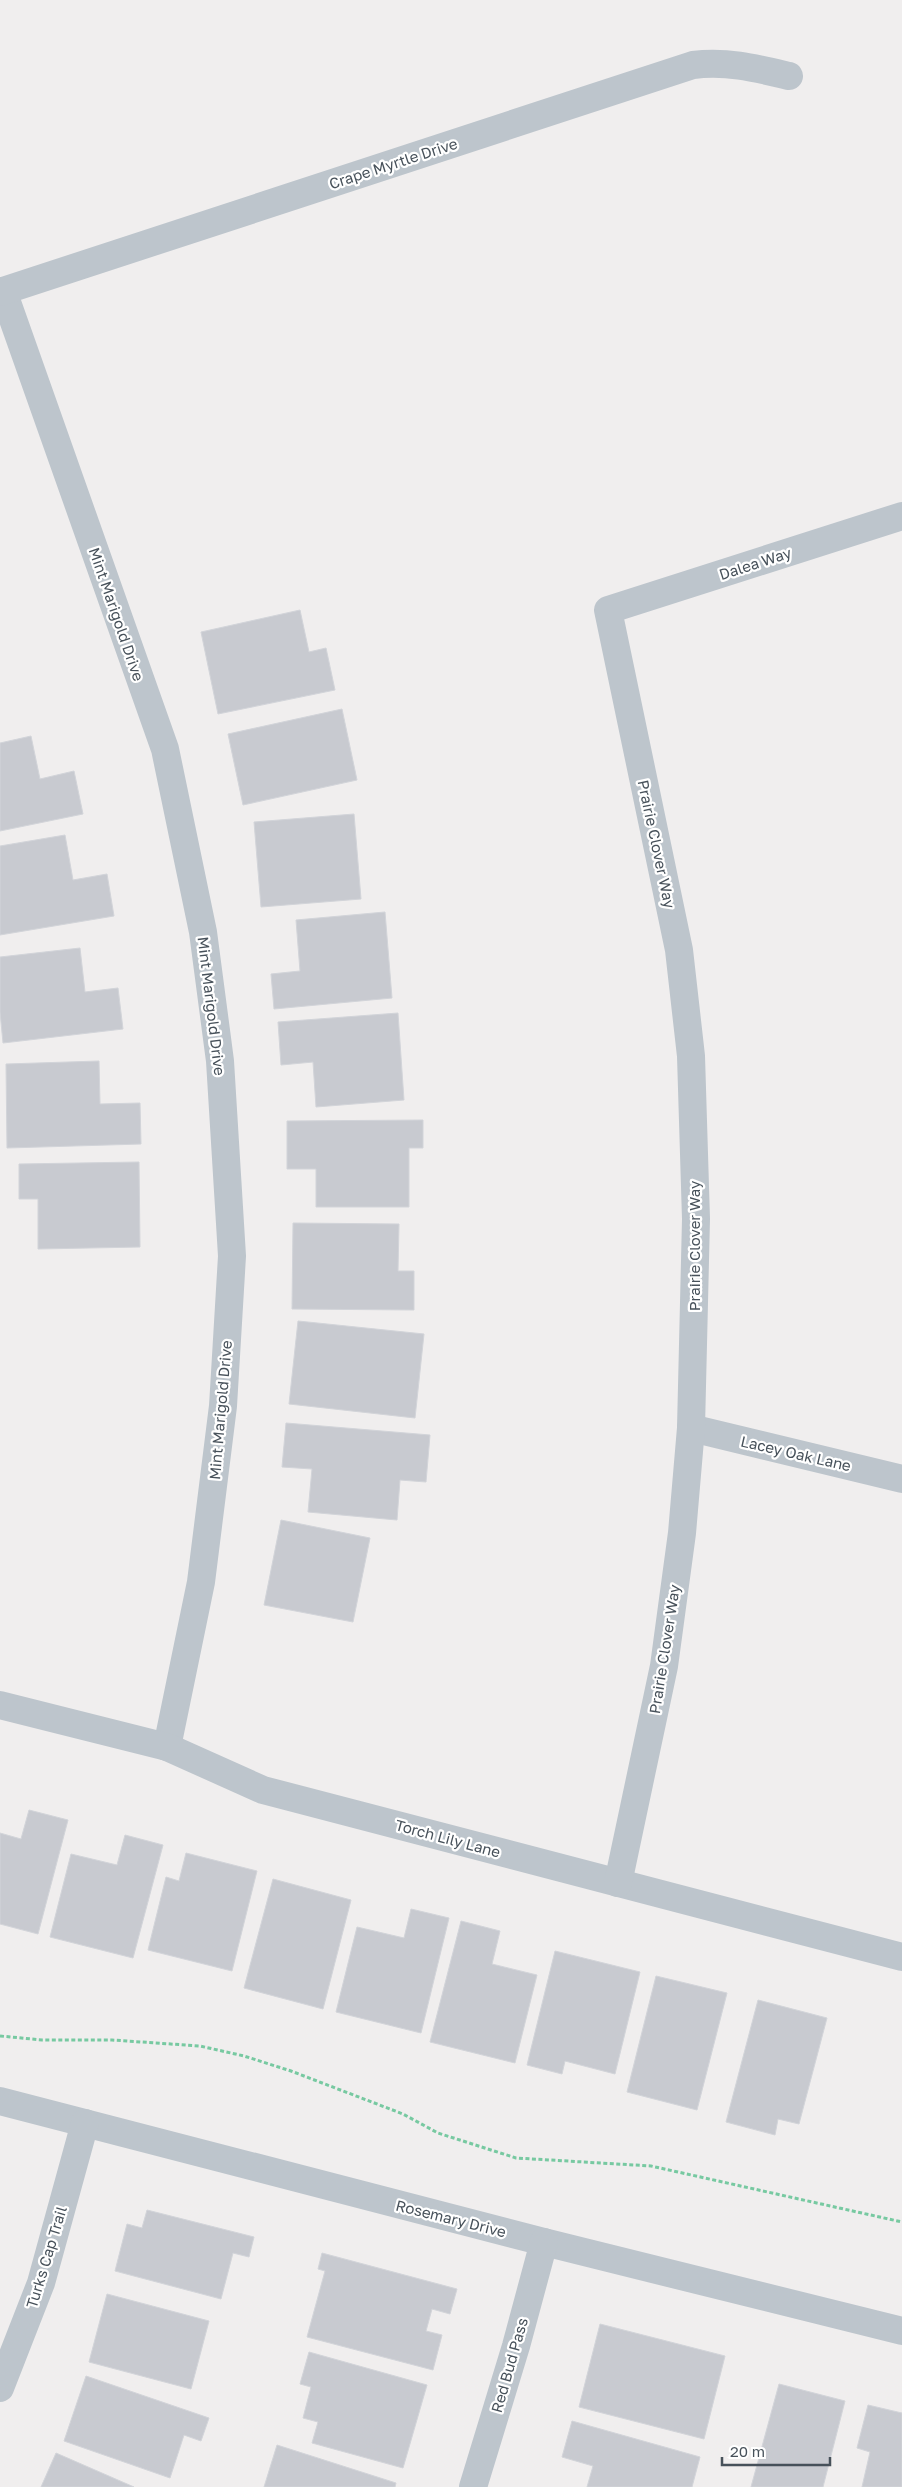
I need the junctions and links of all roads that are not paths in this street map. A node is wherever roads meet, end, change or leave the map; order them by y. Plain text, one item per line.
1 (789, 76) dead end
2 (2, 291) edge
3 (902, 516) edge
4 (608, 610) joint
5 (691, 1428) junction
6 (902, 1478) edge
7 (0, 1705) edge
8 (167, 1747) junction
9 (618, 1883) junction
10 (902, 1957) edge
11 (0, 2101) edge
12 (85, 2123) junction
13 (544, 2242) junction
14 (902, 2331) edge
15 (0, 2388) edge
16 (473, 2487) edge

1 - 2 street, Crape Myrtle Drive
2 - 8 street, Mint Marigold Drive
3 - 4 street, Dalea Way
4 - 5 street, Prairie Clover Way
5 - 6 street, Lacey Oak Lane
5 - 9 street, Prairie Clover Way
7 - 8 street, Torch Lily Lane
8 - 9 street, Torch Lily Lane
9 - 10 street, Torch Lily Lane
11 - 12 street, Rosemary Drive
12 - 13 street, Rosemary Drive
12 - 15 street, Turks Cap Trail
13 - 14 street, Rosemary Drive
13 - 16 street, Red Bud Pass

